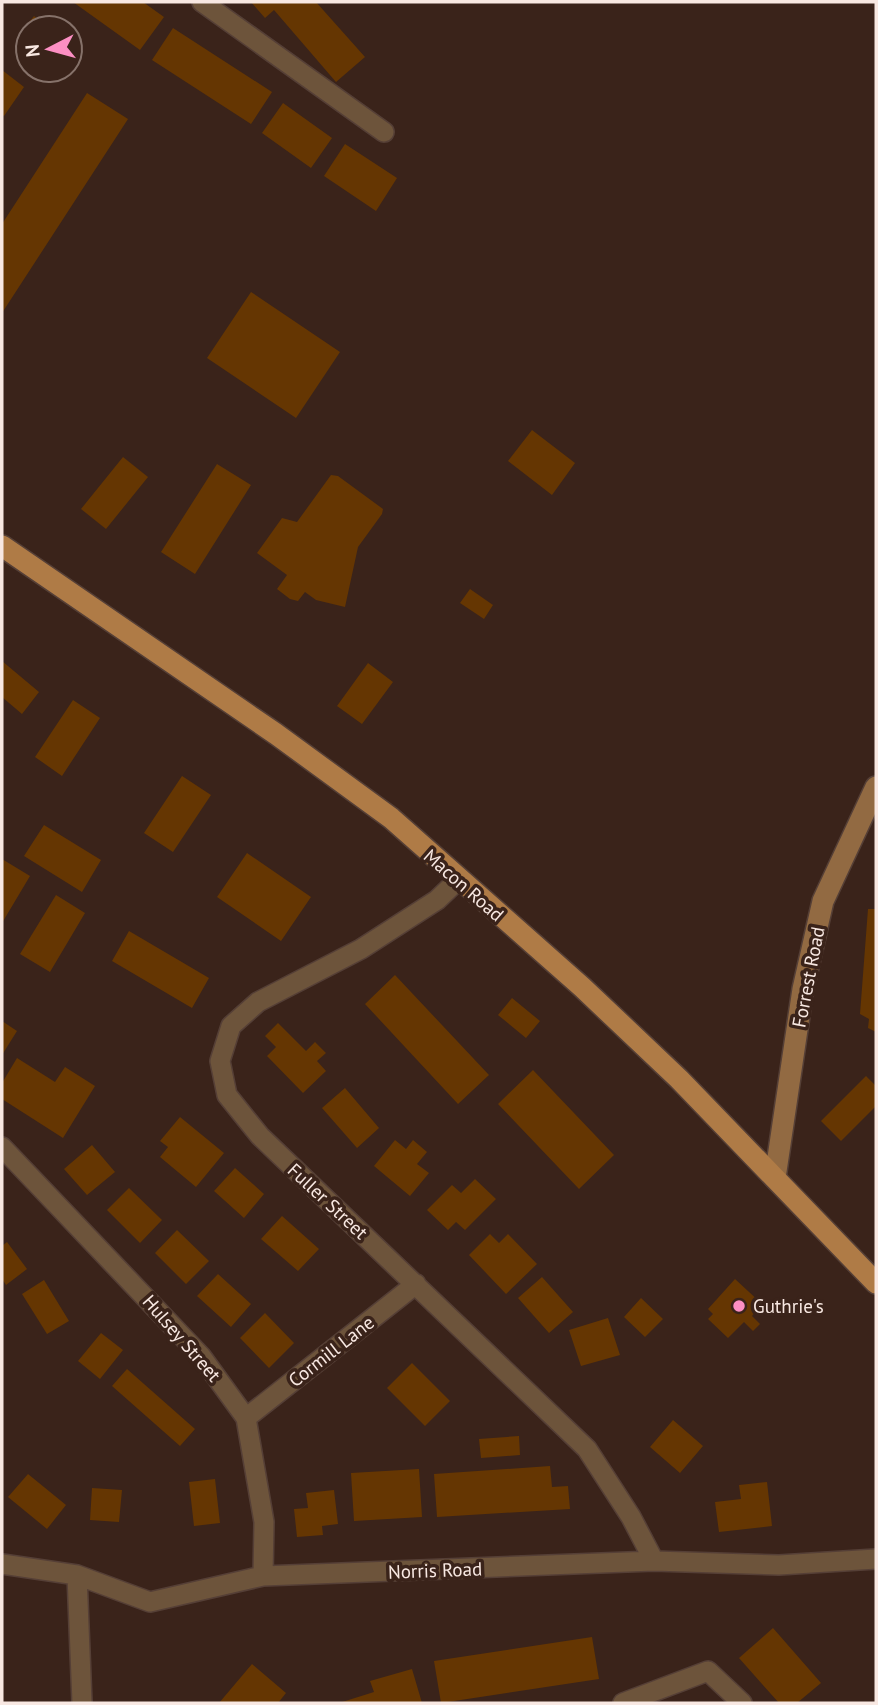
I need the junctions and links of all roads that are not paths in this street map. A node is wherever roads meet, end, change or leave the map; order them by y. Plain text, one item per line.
1 (202, 2) edge
2 (384, 132) dead end
3 (2, 546) edge
4 (876, 787) edge
5 (458, 880) junction
6 (2, 1147) edge
7 (775, 1178) junction
8 (876, 1283) edge
9 (416, 1284) junction
10 (246, 1418) junction
11 (876, 1559) edge
12 (654, 1561) junction
13 (2, 1564) edge
14 (77, 1575) junction
15 (263, 1577) junction
16 (82, 1703) edge
17 (623, 1703) edge
18 (742, 1703) edge

1 - 2 street
3 - 5 main road, Macon Road
4 - 7 main road, Forrest Road
5 - 7 main road, Macon Road
5 - 9 street, Fuller Street
6 - 10 street, Hulsey Street
7 - 8 main road, Macon Road
9 - 10 street, Cormill Lane
9 - 12 street, Fuller Street
10 - 15 street, Hulsey Street
11 - 12 street, Norris Road
12 - 15 street, Norris Road
13 - 14 street, Norris Road
14 - 15 street, Norris Road
14 - 16 street
17 - 18 street

